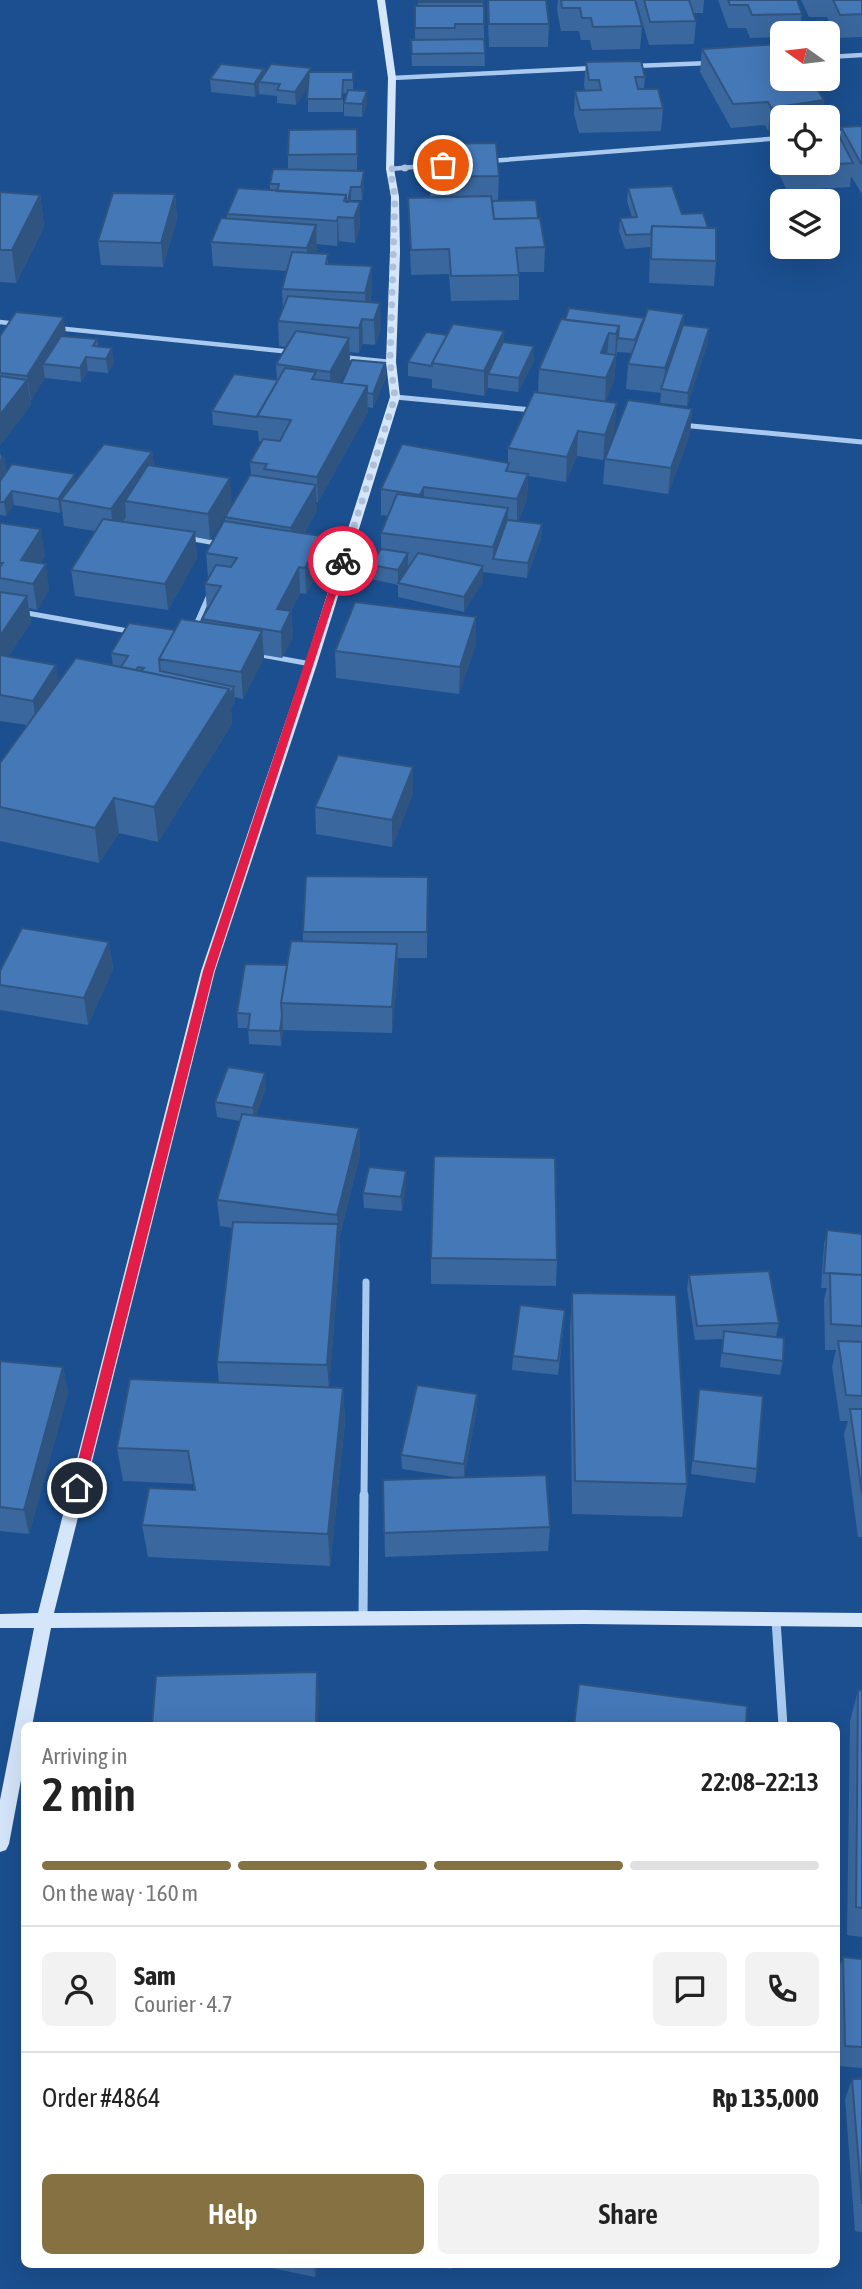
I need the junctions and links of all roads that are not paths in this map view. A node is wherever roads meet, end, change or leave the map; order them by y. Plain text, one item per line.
1 (381, 0) edge
2 (862, 55) edge
3 (840, 56) edge
4 (713, 62) edge
5 (629, 66) edge
6 (601, 68) edge
7 (392, 78) junction
8 (862, 132) edge
9 (840, 133) edge
10 (770, 139) edge
11 (485, 161) edge
12 (444, 164) edge
13 (390, 169) junction
14 (0, 322) edge
15 (27, 325) edge
16 (54, 328) edge
17 (296, 353) edge
18 (337, 357) edge
19 (390, 362) junction
20 (395, 397) junction
21 (546, 412) edge
22 (670, 424) edge
23 (862, 442) edge
24 (179, 537) edge
25 (226, 548) edge
26 (210, 593) edge
27 (13, 611) edge
28 (148, 635) edge
29 (189, 642) edge
30 (243, 652) edge
31 (311, 664) junction
32 (366, 1282) dead end
33 (363, 1618) junction
34 (776, 1619) junction
35 (862, 1620) edge
36 (0, 1621) edge
37 (44, 1622) junction
38 (24, 1722) edge
39 (783, 1722) edge
40 (21, 1738) edge
41 (0, 1844) edge

1 - 7 street
2 - 3 street
4 - 5 street
6 - 7 street
7 - 13 street
8 - 9 street
10 - 11 street
12 - 13 street
13 - 19 street
14 - 15 street
16 - 17 street
18 - 19 street
19 - 20 street
20 - 21 street
20 - 31 street
22 - 23 street
24 - 25 street
26 - 29 street
27 - 28 street
30 - 31 street
31 - 37 street
32 - 33 street
33 - 34 street
33 - 37 street
34 - 35 street
34 - 39 street
36 - 37 street
37 - 38 street
40 - 41 street

